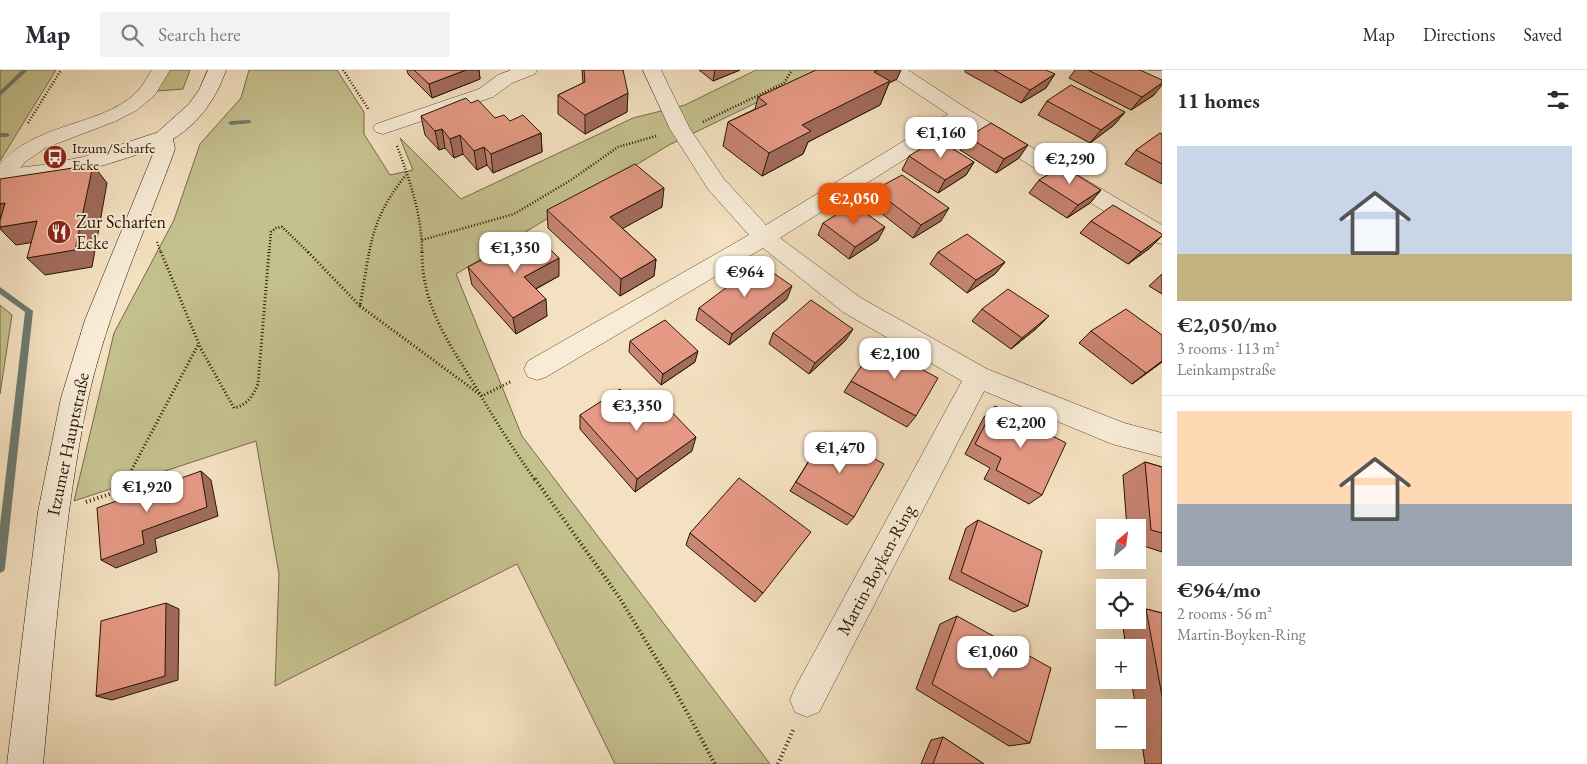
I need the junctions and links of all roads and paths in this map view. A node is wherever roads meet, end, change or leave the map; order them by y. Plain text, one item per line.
1 (60, 70) edge
2 (161, 70) edge
3 (217, 70) edge
4 (343, 70) edge
5 (528, 70) edge
6 (652, 70) edge
7 (792, 70) edge
8 (895, 70) edge
9 (1145, 70) edge
10 (500, 74) edge
11 (1162, 79) edge
12 (962, 114) junction
13 (382, 128) junction
14 (680, 129) junction
15 (162, 136) junction
16 (3, 173) edge
17 (406, 175) junction
18 (132, 234) junction
19 (1162, 236) edge
20 (764, 237) junction
21 (422, 240) junction
22 (360, 306) junction
23 (200, 343) junction
24 (537, 369) joint
25 (978, 377) junction
26 (482, 396) junction
27 (1162, 446) edge
28 (53, 512) junction
29 (807, 700) joint
30 (26, 764) edge
31 (715, 764) edge
32 (778, 764) edge

1 - 16 path
2 - 16 street
3 - 15 street
4 - 13 path
5 - 10 street
6 - 14 street
7 - 14 path
8 - 12 street
9 - 11 street
10 - 13 street
12 - 19 street
12 - 20 street
13 - 17 path
14 - 20 street
14 - 21 path
15 - 16 street
15 - 18 street, Itzumer Hauptstraße
17 - 21 path
17 - 22 path
18 - 23 path
18 - 28 street, Itzumer Hauptstraße
20 - 24 street
20 - 25 street
21 - 26 path
22 - 23 path
22 - 26 path
23 - 28 path
24 - 26 path
25 - 27 street
25 - 29 street, Martin-Boyken-Ring
26 - 31 path
28 - 30 street, Itzumer Hauptstraße
29 - 32 path

